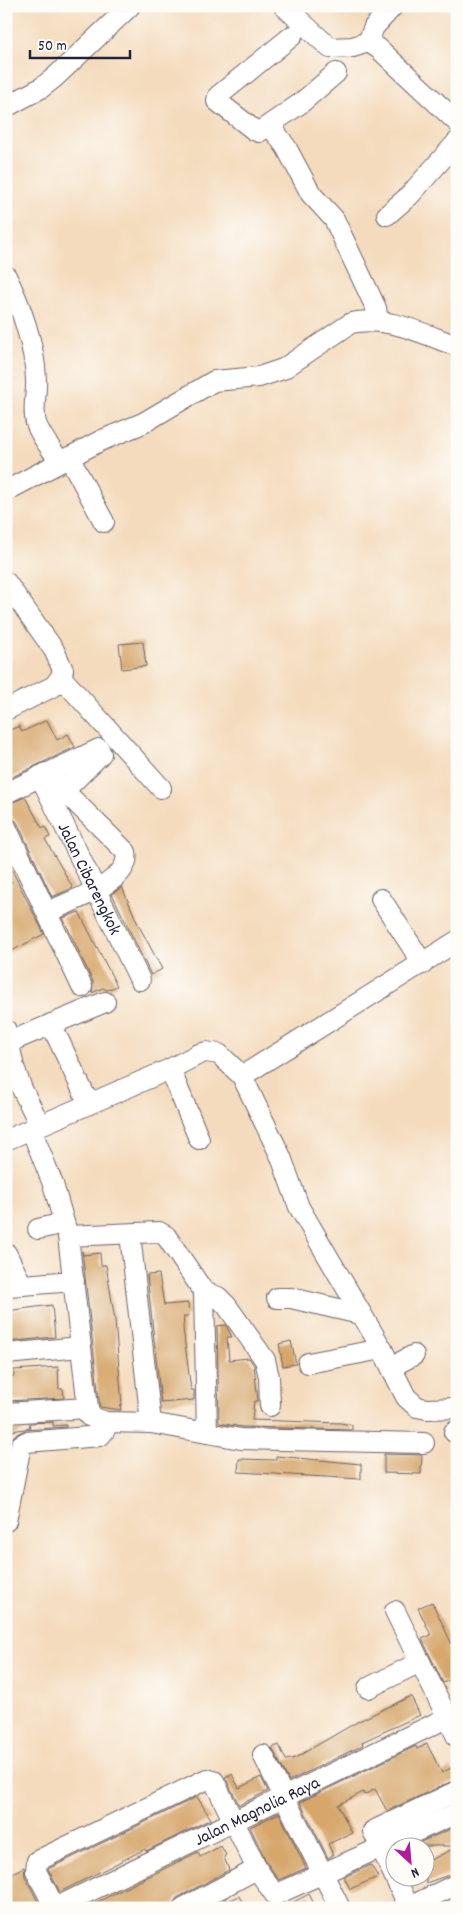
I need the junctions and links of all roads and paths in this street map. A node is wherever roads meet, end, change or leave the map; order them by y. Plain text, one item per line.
1 (130, 6) edge
2 (284, 6) edge
3 (393, 6) edge
4 (292, 36) dead end
5 (368, 42) junction
6 (336, 73) dead end
7 (6, 107) edge
8 (457, 122) edge
9 (270, 125) junction
10 (457, 142) edge
11 (387, 215) dead end
12 (6, 276) edge
13 (378, 322) junction
14 (457, 346) edge
15 (65, 460) junction
16 (6, 491) edge
17 (104, 522) dead end
18 (6, 582) edge
19 (61, 678) junction
20 (6, 710) edge
21 (43, 775) junction
22 (161, 788) dead end
23 (64, 791) junction
24 (6, 792) edge
25 (6, 827) edge
26 (96, 889) junction
27 (381, 899) dead end
28 (48, 912) junction
29 (457, 941) edge
30 (423, 964) junction
31 (140, 980) dead end
32 (82, 987) dead end
33 (105, 1002) dead end
34 (51, 1024) junction
35 (7, 1035) edge
36 (170, 1069) junction
37 (242, 1076) junction
38 (89, 1104) junction
39 (36, 1127) junction
40 (199, 1139) dead end
41 (6, 1140) edge
42 (38, 1229) dead end
43 (66, 1229) junction
44 (130, 1234) junction
45 (6, 1253) edge
46 (74, 1281) junction
47 (204, 1292) junction
48 (278, 1298) dead end
49 (360, 1314) junction
50 (80, 1347) junction
51 (382, 1349) junction
52 (6, 1354) edge
53 (414, 1355) dead end
54 (308, 1363) dead end
55 (391, 1367) junction
56 (270, 1406) dead end
57 (87, 1408) junction
58 (457, 1408) edge
59 (6, 1413) edge
60 (106, 1422) junction
61 (151, 1423) junction
62 (207, 1433) junction
63 (424, 1443) dead end
64 (8, 1499) edge
65 (6, 1520) edge
66 (395, 1611) dead end
67 (420, 1662) junction
68 (368, 1688) dead end
69 (452, 1715) edge
70 (457, 1737) edge
71 (263, 1754) dead end
72 (457, 1791) edge
73 (284, 1796) junction
74 (457, 1812) edge
75 (234, 1821) junction
76 (377, 1840) junction
77 (257, 1869) junction
78 (323, 1872) junction
79 (457, 1884) edge
80 (408, 1907) edge
81 (55, 1908) edge
82 (183, 1908) edge
83 (340, 1908) edge

1 - 7 street
2 - 5 street
3 - 5 street
4 - 9 street
5 - 8 street
6 - 9 street
9 - 13 street
10 - 11 street
12 - 15 street
13 - 14 street
13 - 15 street
15 - 16 street
15 - 17 street
18 - 19 street
19 - 20 street
19 - 22 street
21 - 23 street
21 - 23 street
21 - 24 street
21 - 26 street, Jalan Cibarengkok
23 - 26 street
25 - 28 street
26 - 28 street
26 - 31 street, Jalan Cibarengkok
27 - 30 street
28 - 32 street
29 - 30 street
30 - 37 street
33 - 34 street
34 - 35 street
34 - 38 street
35 - 39 street
36 - 37 street
36 - 38 street
36 - 40 street
37 - 49 street
38 - 39 street
39 - 41 street
39 - 43 street
42 - 43 street
43 - 44 street
43 - 46 street
44 - 47 street
44 - 61 street
45 - 46 street
46 - 50 street
47 - 56 street
47 - 62 street
48 - 49 street
49 - 51 street
50 - 52 street
50 - 57 street
51 - 54 street
51 - 55 street
53 - 55 street
55 - 58 street
57 - 59 street
57 - 60 street
60 - 61 street
60 - 64 street
61 - 62 street
62 - 63 street
64 - 65 street
66 - 67 street
67 - 68 street
67 - 69 street
69 - 70 street
69 - 73 street, Jalan Magnolia Raya
71 - 73 street
72 - 76 street
73 - 75 street, Jalan Magnolia Raya
73 - 78 street
74 - 76 street
75 - 77 street
75 - 81 street, Jalan Magnolia Raya
75 - 81 street
76 - 78 street
76 - 80 street
77 - 78 street
77 - 82 street
78 - 83 street
79 - 80 street

